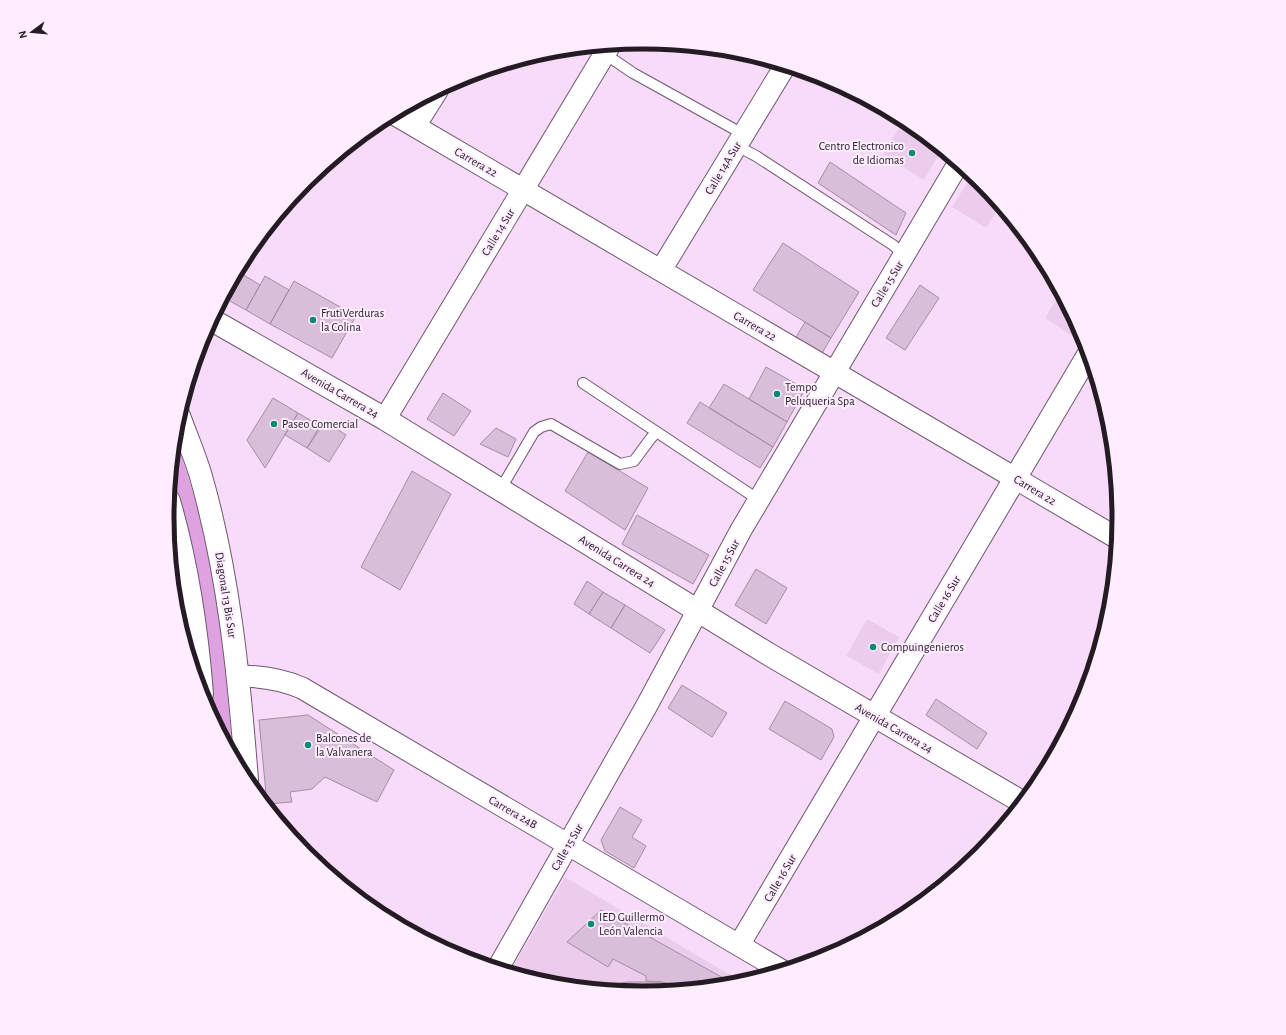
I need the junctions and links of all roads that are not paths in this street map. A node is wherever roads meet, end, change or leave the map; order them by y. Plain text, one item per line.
1 (607, 50) edge
2 (782, 70) edge
3 (432, 99) edge
4 (400, 117) edge
5 (416, 126) junction
6 (740, 140) junction
7 (955, 168) edge
8 (523, 190) junction
9 (904, 255) junction
10 (661, 270) junction
11 (217, 323) edge
12 (1085, 361) edge
13 (835, 372) junction
14 (583, 383) dead end
15 (385, 419) junction
16 (184, 428) edge
17 (657, 432) junction
18 (1016, 478) junction
19 (500, 490) junction
20 (759, 500) junction
21 (174, 524) edge
22 (1111, 535) edge
23 (698, 611) junction
24 (185, 614) edge
25 (238, 676) junction
26 (874, 716) junction
27 (245, 765) edge
28 (1018, 799) edge
29 (568, 845) junction
30 (739, 946) junction
31 (501, 964) edge
32 (775, 967) edge

1 - 6 lane
1 - 8 street, Calle 14 Sur
2 - 6 street, Calle 14A Sur
3 - 5 street
4 - 5 street, Carrera 22
5 - 8 street, Carrera 22
6 - 9 lane
6 - 10 street, Calle 14A Sur
7 - 9 street, Calle 15 Sur
8 - 10 street, Carrera 22
8 - 15 street, Calle 14 Sur
9 - 13 street, Calle 15 Sur
10 - 13 street, Carrera 22
11 - 15 main road, Avenida Carrera 24
12 - 18 main road, Calle 16 Sur
13 - 18 street, Carrera 22
13 - 20 street, Calle 15 Sur
14 - 17 lane
15 - 19 main road, Avenida Carrera 24
16 - 25 main road, Diagonal 13 Bis Sur
17 - 19 lane
17 - 20 lane
18 - 22 street, Carrera 22
18 - 26 main road, Calle 16 Sur
19 - 23 main road, Avenida Carrera 24
20 - 23 street, Calle 15 Sur
21 - 24 main road
23 - 26 main road, Avenida Carrera 24
23 - 29 street, Calle 15 Sur
25 - 27 main road, Diagonal 13 Bis Sur
25 - 29 street, Carrera 24B
26 - 28 main road, Avenida Carrera 24
26 - 30 street, Calle 16 Sur
29 - 30 street, Carrera 24B
29 - 31 street, Calle 15 Sur
30 - 32 street, Carrera 24B

